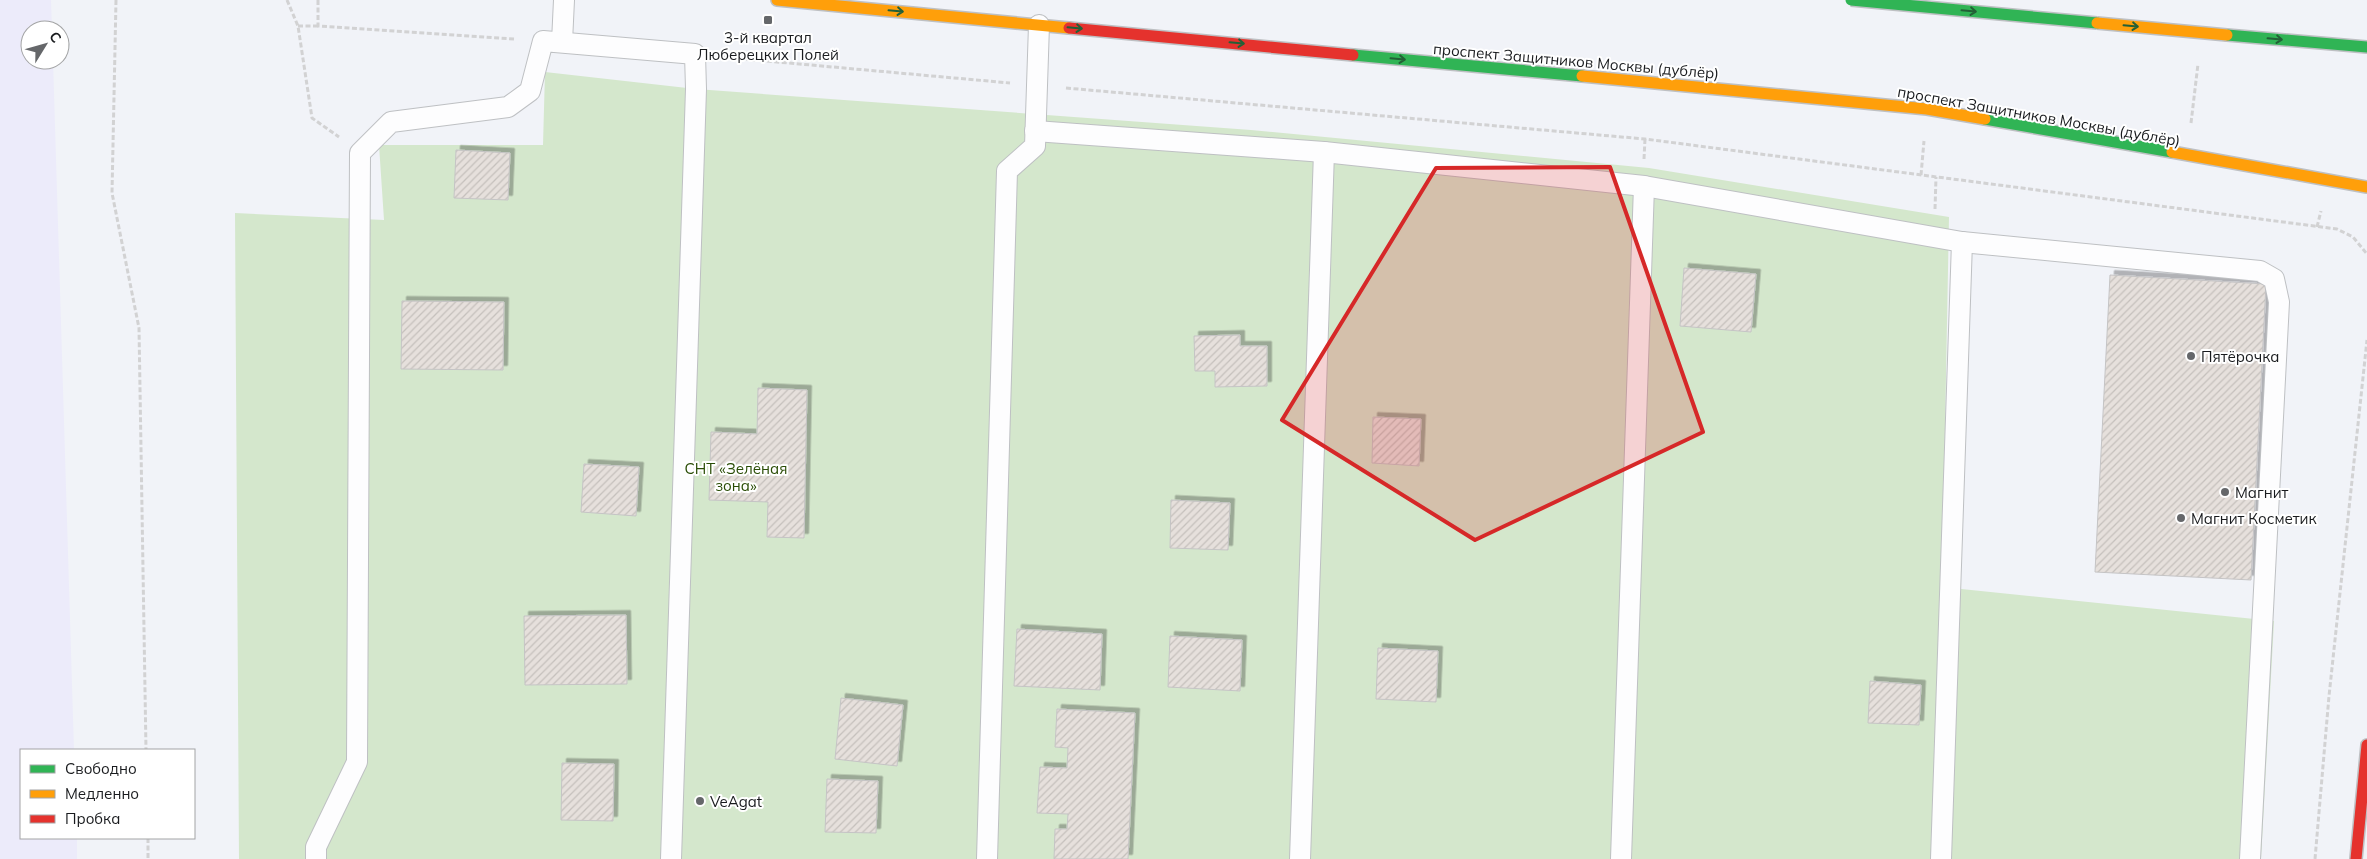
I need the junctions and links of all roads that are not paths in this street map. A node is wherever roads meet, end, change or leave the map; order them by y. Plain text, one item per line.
1 (564, 0) edge
2 (777, 0) edge
3 (1851, 0) edge
4 (1040, 25) junction
5 (553, 42) junction
6 (2367, 47) edge
7 (1035, 131) junction
8 (1324, 152) junction
9 (1644, 186) junction
10 (2367, 187) edge
11 (1962, 242) junction
12 (2367, 745) edge
13 (316, 859) edge
14 (671, 859) edge
15 (987, 859) edge
16 (1300, 859) edge
17 (1621, 859) edge
18 (1941, 859) edge
19 (2250, 859) edge
20 (2356, 859) edge

1 - 5 lane
2 -> 4 street, проспект Защитников Москвы (дублёр)
3 -> 6 street, bridge
4 - 7 lane
4 -> 10 street, проспект Защитников Москвы (дублёр)
5 - 13 lane
5 - 14 lane
7 - 8 lane
7 - 15 lane
8 - 9 lane
8 - 16 lane
9 - 11 lane
9 - 17 lane
11 - 18 lane
11 - 19 lane
12 - 20 street

